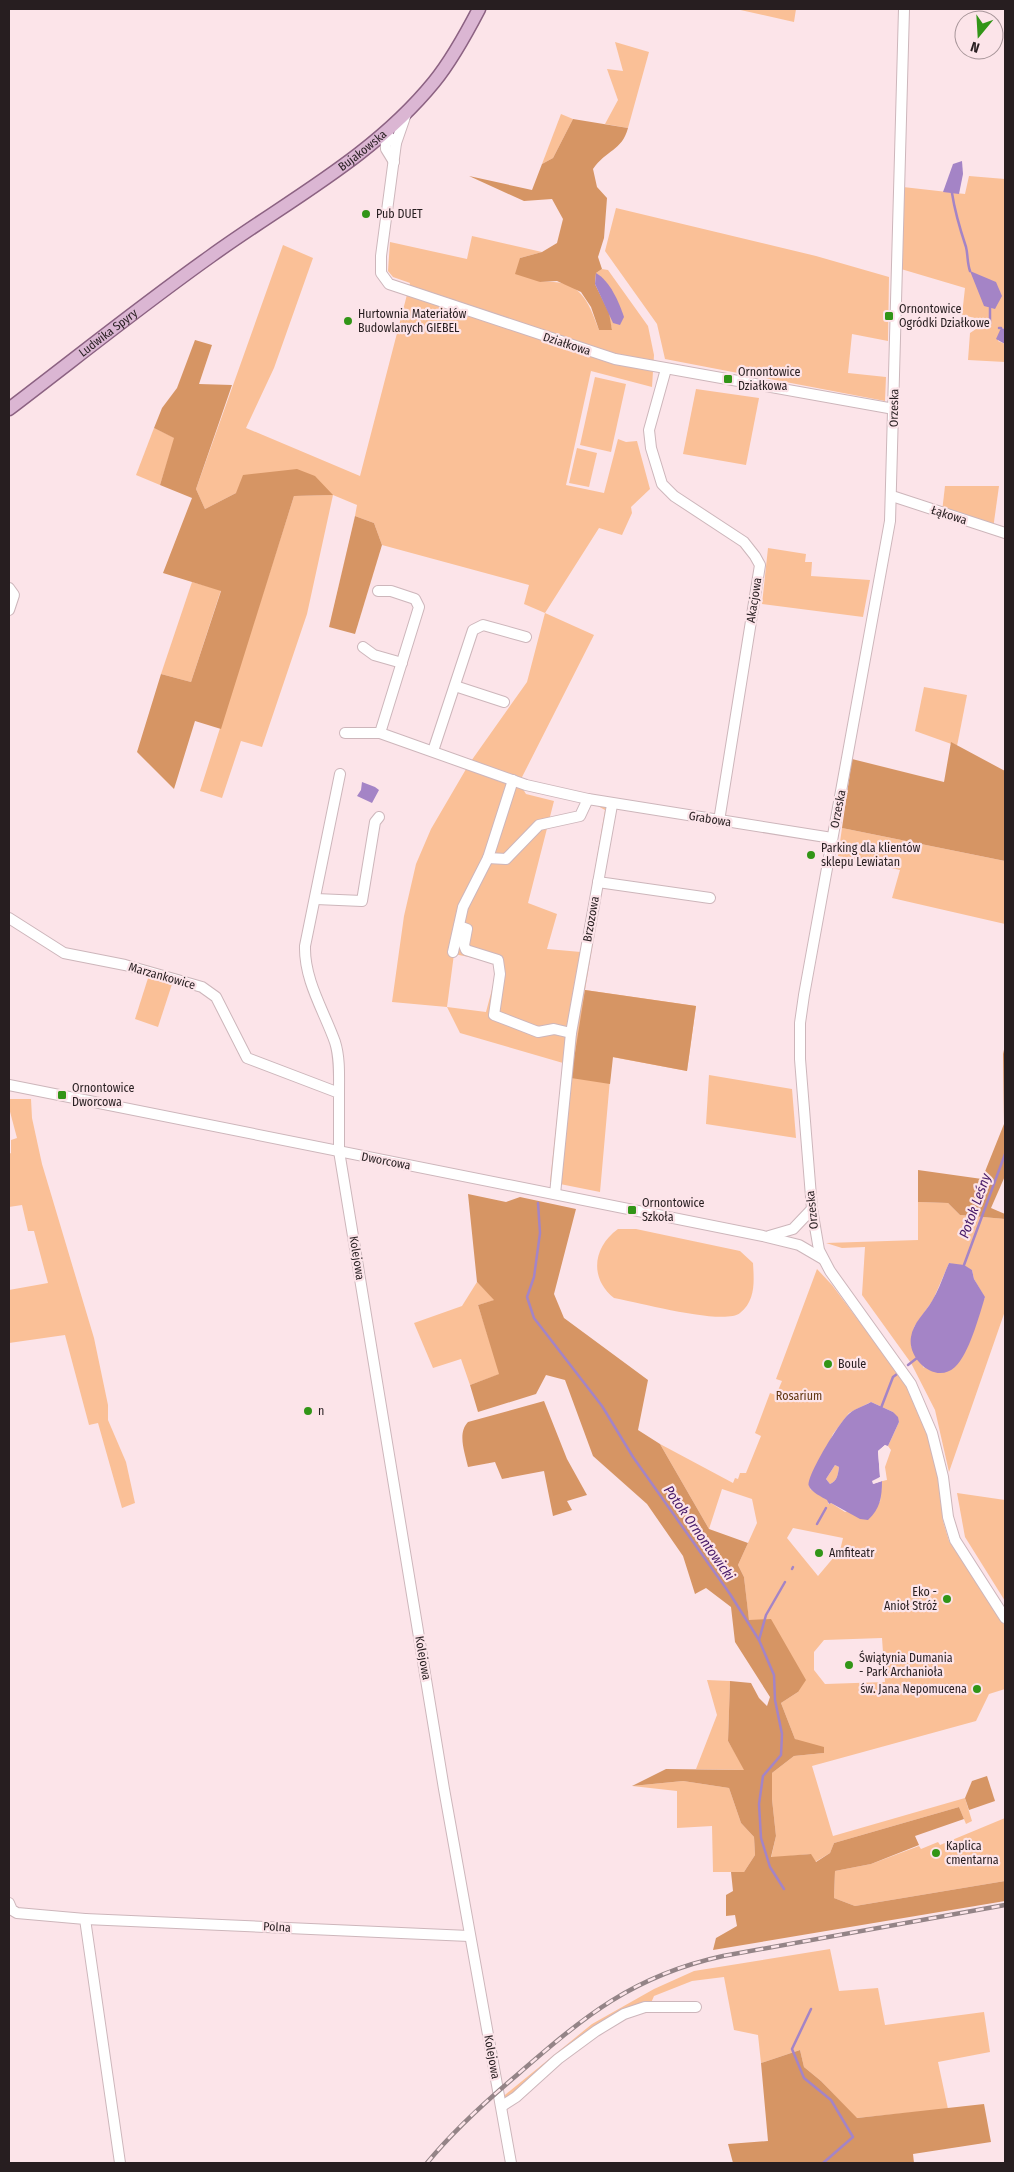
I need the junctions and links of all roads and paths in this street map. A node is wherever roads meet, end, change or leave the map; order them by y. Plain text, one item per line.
1 (479, 9) edge
2 (904, 9) edge
3 (408, 111) junction
4 (385, 133) junction
5 (396, 143) junction
6 (370, 145) junction
7 (386, 149) junction
8 (394, 162) junction
9 (209, 257) joint
10 (666, 369) junction
11 (894, 408) junction
12 (9, 409) edge
13 (892, 496) junction
14 (1005, 533) edge
15 (9, 588) edge
16 (378, 591) dead end
17 (9, 610) edge
18 (526, 637) dead end
19 (363, 647) dead end
20 (402, 663) junction
21 (455, 686) junction
22 (504, 702) dead end
23 (345, 733) dead end
24 (380, 733) junction
25 (433, 751) junction
26 (340, 774) dead end
27 (513, 780) junction
28 (588, 799) junction
29 (612, 804) junction
30 (379, 817) dead end
31 (720, 821) junction
32 (832, 838) junction
33 (488, 858) junction
34 (598, 882) junction
35 (710, 898) dead end
36 (316, 899) junction
37 (9, 918) edge
38 (458, 926) junction
39 (453, 952) dead end
40 (571, 1033) junction
41 (9, 1085) edge
42 (339, 1093) junction
43 (339, 1152) junction
44 (555, 1194) junction
45 (812, 1209) junction
46 (794, 1228) junction
47 (815, 1235) junction
48 (763, 1236) junction
49 (797, 1245) junction
50 (823, 1259) junction
51 (1005, 1618) edge
52 (9, 1903) edge
53 (84, 1919) junction
54 (470, 1936) junction
55 (696, 2008) dead end
56 (502, 2106) junction
57 (120, 2163) edge
58 (511, 2163) edge

1 - 3 main road, Bujakowska
2 - 11 street, Orzeska
3 - 4 main road, Bujakowska
3 - 5 street, Działkowa
4 - 5 street
4 - 6 main road, Bujakowska
4 - 7 street
5 - 8 street, Działkowa
6 - 7 street
6 - 9 main road, Bujakowska
7 - 8 street
8 - 10 street, Działkowa
9 - 12 main road, Ludwika Spyry
10 - 11 street, Działkowa
10 - 31 street, Akacjowa
11 - 13 street, Orzeska
13 - 14 street, Łąkowa
13 - 32 street, Orzeska
15 - 17 street
16 - 20 street
18 - 21 street
19 - 20 street
20 - 24 street
21 - 22 street
21 - 25 street
23 - 24 street, Grabowa
24 - 25 street, Grabowa
25 - 27 street, Grabowa
26 - 36 street
27 - 28 street, Grabowa
27 - 33 street
28 - 29 street, Grabowa
28 - 33 street
29 - 31 street, Grabowa
29 - 34 street, Brzozowa
30 - 36 street
31 - 32 street, Grabowa
32 - 45 street, Orzeska
33 - 38 street
34 - 35 street
34 - 40 street, Brzozowa
36 - 42 street
37 - 42 street, Marzankowice
38 - 39 street
38 - 40 street
40 - 44 street, Brzozowa
41 - 43 street, Dworcowa
42 - 43 street
43 - 44 street, Dworcowa
43 - 54 street, Kolejowa
44 - 48 street, Dworcowa
45 - 46 street
45 - 47 street, Orzeska
46 - 47 street
46 - 48 street, Dworcowa
46 - 49 street
47 - 49 street
47 - 50 street, Orzeska
48 - 49 street, Dworcowa
49 - 50 street, Dworcowa
50 - 51 street, Orzeska
52 - 53 street, Polna
53 - 54 street, Polna
53 - 57 street
54 - 56 street, Kolejowa
55 - 56 street
56 - 58 street, Kolejowa

